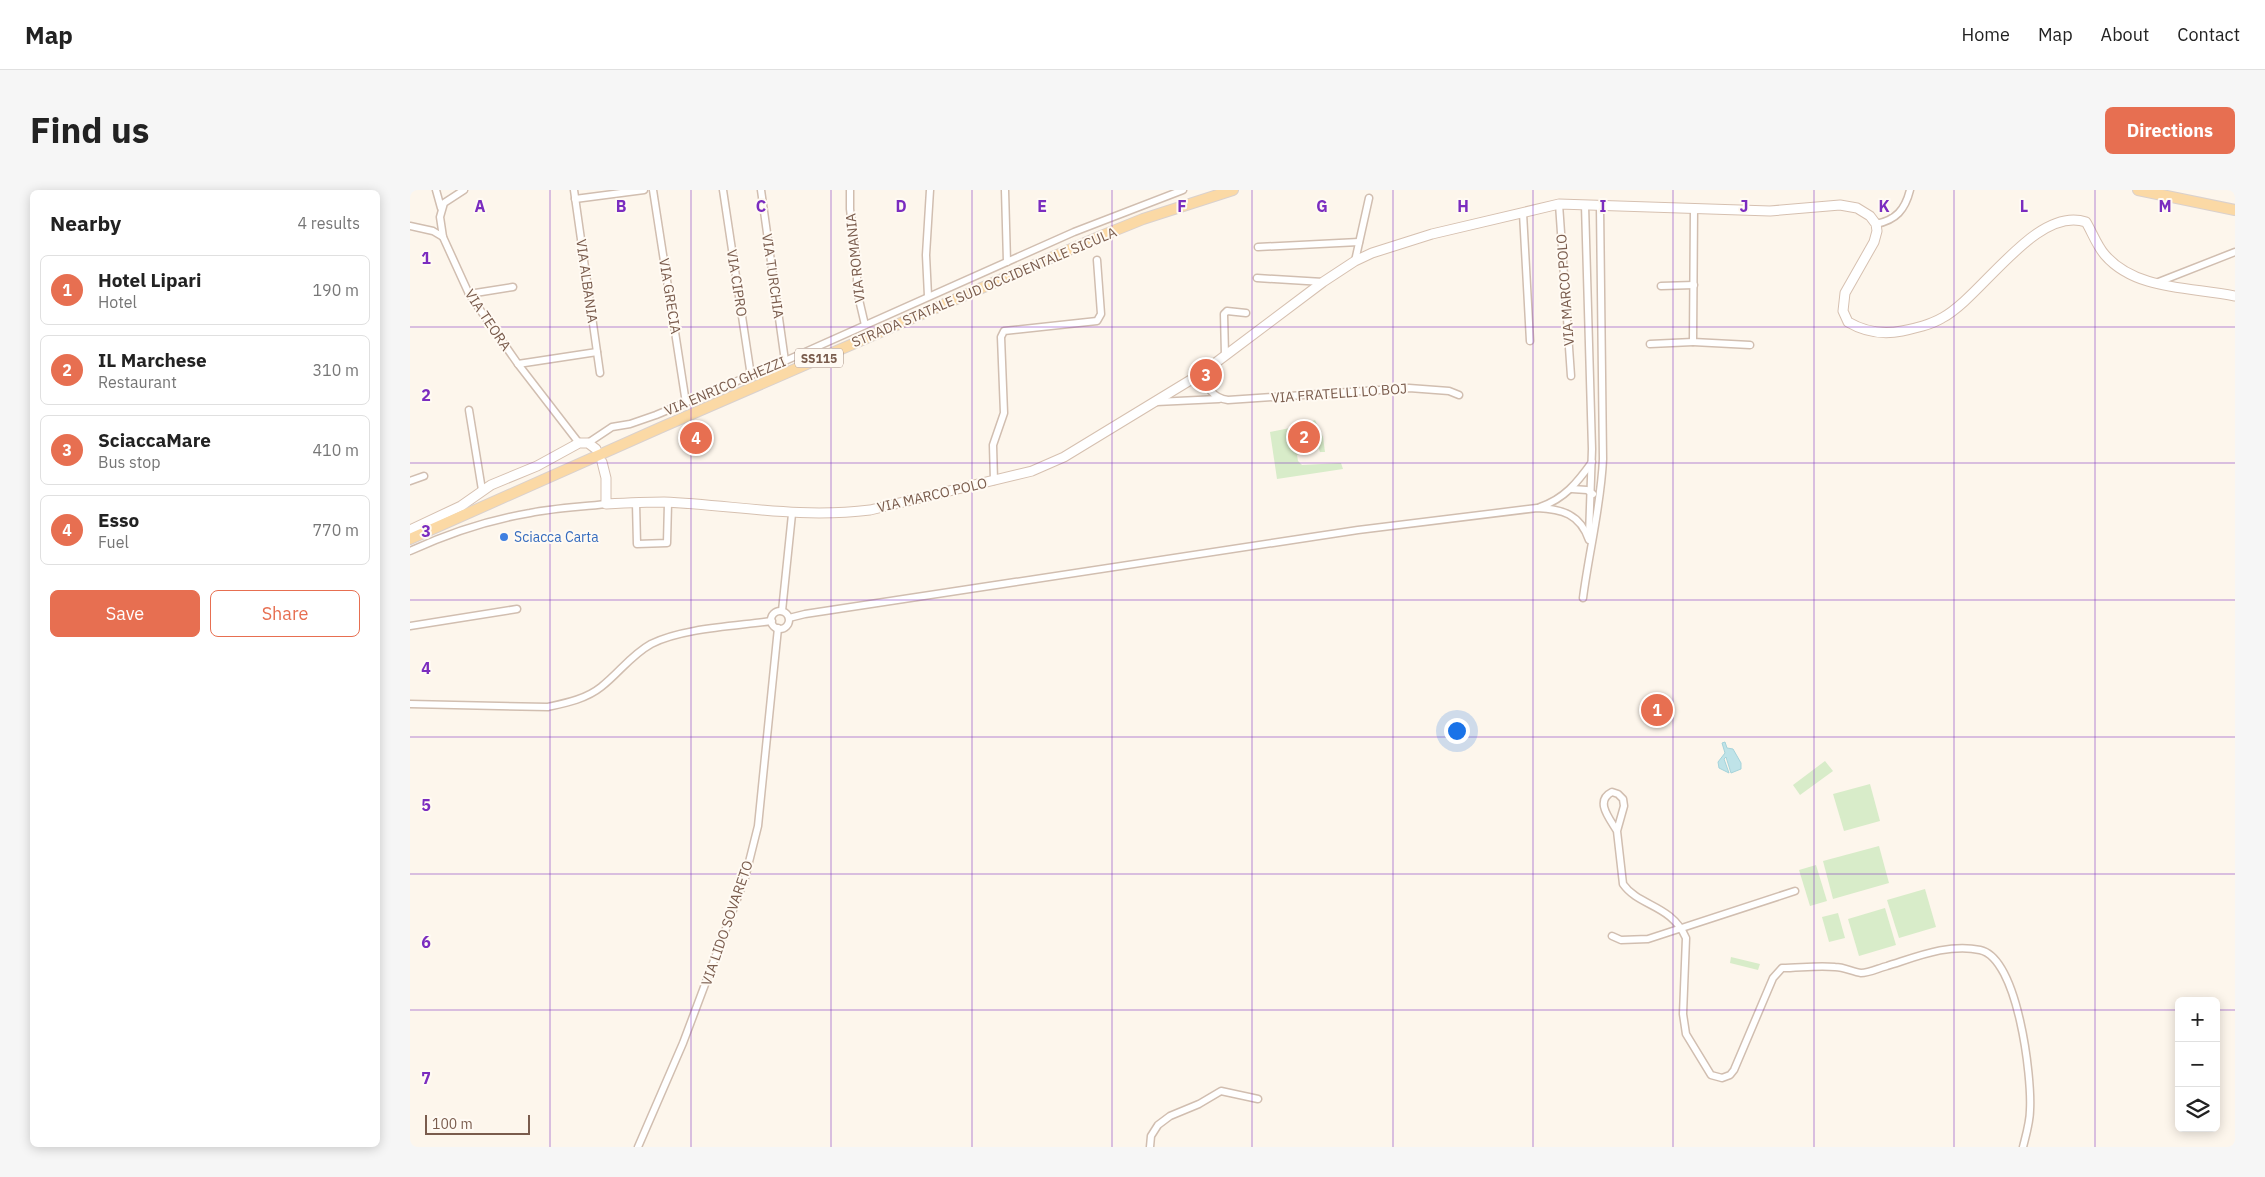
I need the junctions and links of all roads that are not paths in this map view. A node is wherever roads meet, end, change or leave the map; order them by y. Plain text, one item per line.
1 (436, 190) edge
2 (464, 190) edge
3 (574, 190) edge
4 (644, 190) edge
5 (653, 190) edge
6 (723, 190) edge
7 (761, 190) edge
8 (850, 190) edge
9 (930, 190) edge
10 (1006, 190) edge
11 (1183, 190) edge
12 (1233, 190) edge
13 (1910, 190) edge
14 (2138, 190) edge
15 (1369, 198) dead end
16 (575, 199) junction
17 (1559, 204) junction
18 (1585, 205) junction
19 (1600, 206) junction
20 (441, 208) junction
21 (1694, 209) junction
22 (2235, 210) edge
23 (1523, 213) junction
24 (410, 224) edge
25 (1876, 224) junction
26 (443, 237) junction
27 (1359, 242) junction
28 (1258, 247) dead end
29 (2235, 252) edge
30 (1097, 260) dead end
31 (1355, 261) junction
32 (1007, 262) junction
33 (1257, 278) dead end
34 (1323, 282) junction
35 (2156, 283) junction
36 (1694, 285) junction
37 (1661, 286) dead end
38 (513, 287) dead end
39 (469, 294) junction
40 (928, 296) junction
41 (2235, 296) edge
42 (1246, 313) dead end
43 (865, 325) junction
44 (1530, 341) dead end
45 (1693, 342) junction
46 (1650, 344) dead end
47 (1750, 345) dead end
48 (597, 352) junction
49 (1225, 355) junction
50 (785, 361) junction
51 (518, 364) junction
52 (600, 372) dead end
53 (1202, 373) junction
54 (751, 376) junction
55 (1571, 376) dead end
56 (1459, 395) dead end
57 (1219, 399) junction
58 (1156, 402) junction
59 (686, 403) junction
60 (469, 410) dead end
61 (583, 443) junction
62 (596, 449) dead end
63 (602, 462) dead end
64 (1592, 462) junction
65 (424, 476) dead end
66 (410, 481) edge
67 (994, 481) junction
68 (1572, 489) junction
69 (482, 490) junction
70 (1591, 492) junction
71 (636, 503) junction
72 (668, 503) junction
73 (1599, 503) junction
74 (606, 504) junction
75 (1537, 508) junction
76 (1590, 513) junction
77 (792, 514) junction
78 (1574, 516) junction
79 (410, 530) edge
80 (410, 539) edge
81 (1588, 540) junction
82 (410, 551) edge
83 (1588, 556) junction
84 (1583, 598) dead end
85 (516, 609) dead end
86 (782, 611) junction
87 (789, 618) junction
88 (772, 621) junction
89 (410, 626) edge
90 (778, 628) junction
91 (410, 704) edge
92 (1617, 831) junction
93 (1795, 892) dead end
94 (1682, 928) junction
95 (1612, 936) dead end
96 (1258, 1100) dead end
97 (638, 1147) edge
98 (1150, 1147) edge
99 (2023, 1147) edge

1 - 20 street, VIA TEORA
2 - 20 street
3 - 16 street, VIA ALBANIA
4 - 16 street
5 - 59 street, VIA GRECIA
6 - 54 street, VIA CIPRO
7 - 50 street, VIA TURCHIA
8 - 43 street, VIA ROMANIA
9 - 40 street
10 - 32 street
11 - 32 street, VIA ENRICO GHEZZI
12 - 80 main road, STRADA STATALE SUD OCCIDENTALE SICULA / SS115
13 - 25 street
14 - 22 main road
15 - 27 street
16 - 48 street, VIA ALBANIA
17 - 18 street, VIA MARCO POLO
17 - 23 street, VIA MARCO POLO
17 - 55 street, VIA MARCO POLO
18 - 19 street, VIA MARCO POLO
18 - 64 street
19 - 21 street, VIA MARCO POLO
19 - 73 street
20 - 26 street, VIA TEORA
21 - 25 street, VIA MARCO POLO
21 - 36 street
23 - 31 street, VIA MARCO POLO
23 - 44 street
24 - 26 street
25 - 35 street
26 - 39 street, VIA TEORA
27 - 28 street
27 - 31 street
29 - 35 street
30 - 67 street
31 - 34 street, VIA MARCO POLO
32 - 40 street, VIA ENRICO GHEZZI
33 - 34 street
34 - 49 street, VIA MARCO POLO
35 - 41 street
36 - 37 street
36 - 45 street
38 - 39 street
39 - 51 street, VIA TEORA
40 - 43 street, VIA ENRICO GHEZZI
42 - 49 street
43 - 50 street, VIA ENRICO GHEZZI
45 - 46 street
45 - 47 street
48 - 51 street
48 - 52 street, VIA ALBANIA
49 - 53 street, VIA MARCO POLO
50 - 54 street, VIA ENRICO GHEZZI
51 - 61 street, VIA TEORA
53 - 57 street
53 - 58 street, VIA MARCO POLO
54 - 59 street, VIA ENRICO GHEZZI
56 - 57 street, VIA FRATELLI LO BOJ
57 - 58 street, VIA FRATELLI LO BOJ
58 - 67 street, VIA MARCO POLO
59 - 61 street, VIA ENRICO GHEZZI
60 - 69 street
61 - 62 street
61 - 69 street, VIA ENRICO GHEZZI
63 - 74 street
64 - 68 street
64 - 70 street
65 - 66 street
67 - 77 street, VIA MARCO POLO
68 - 70 street
68 - 75 street
69 - 79 street, VIA ENRICO GHEZZI
70 - 73 street
70 - 76 street
71 - 72 street, VIA MARCO POLO
71 - 72 street
71 - 74 street, VIA MARCO POLO
72 - 77 street, VIA MARCO POLO
73 - 76 street
73 - 83 street
74 - 82 street, VIA MARCO POLO
75 - 78 street
75 - 87 street
76 - 78 street
76 - 81 street
77 - 86 street
78 - 81 street
81 - 83 street
83 - 84 street
85 - 89 street
86 - 87 street
86 - 88 street
87 - 90 street
88 - 90 street
88 - 91 street
90 - 97 street, VIA LIDO SOVARETO
92 - 92 street
92 - 94 street
93 - 94 street
94 - 95 street
94 - 99 street
96 - 98 street

